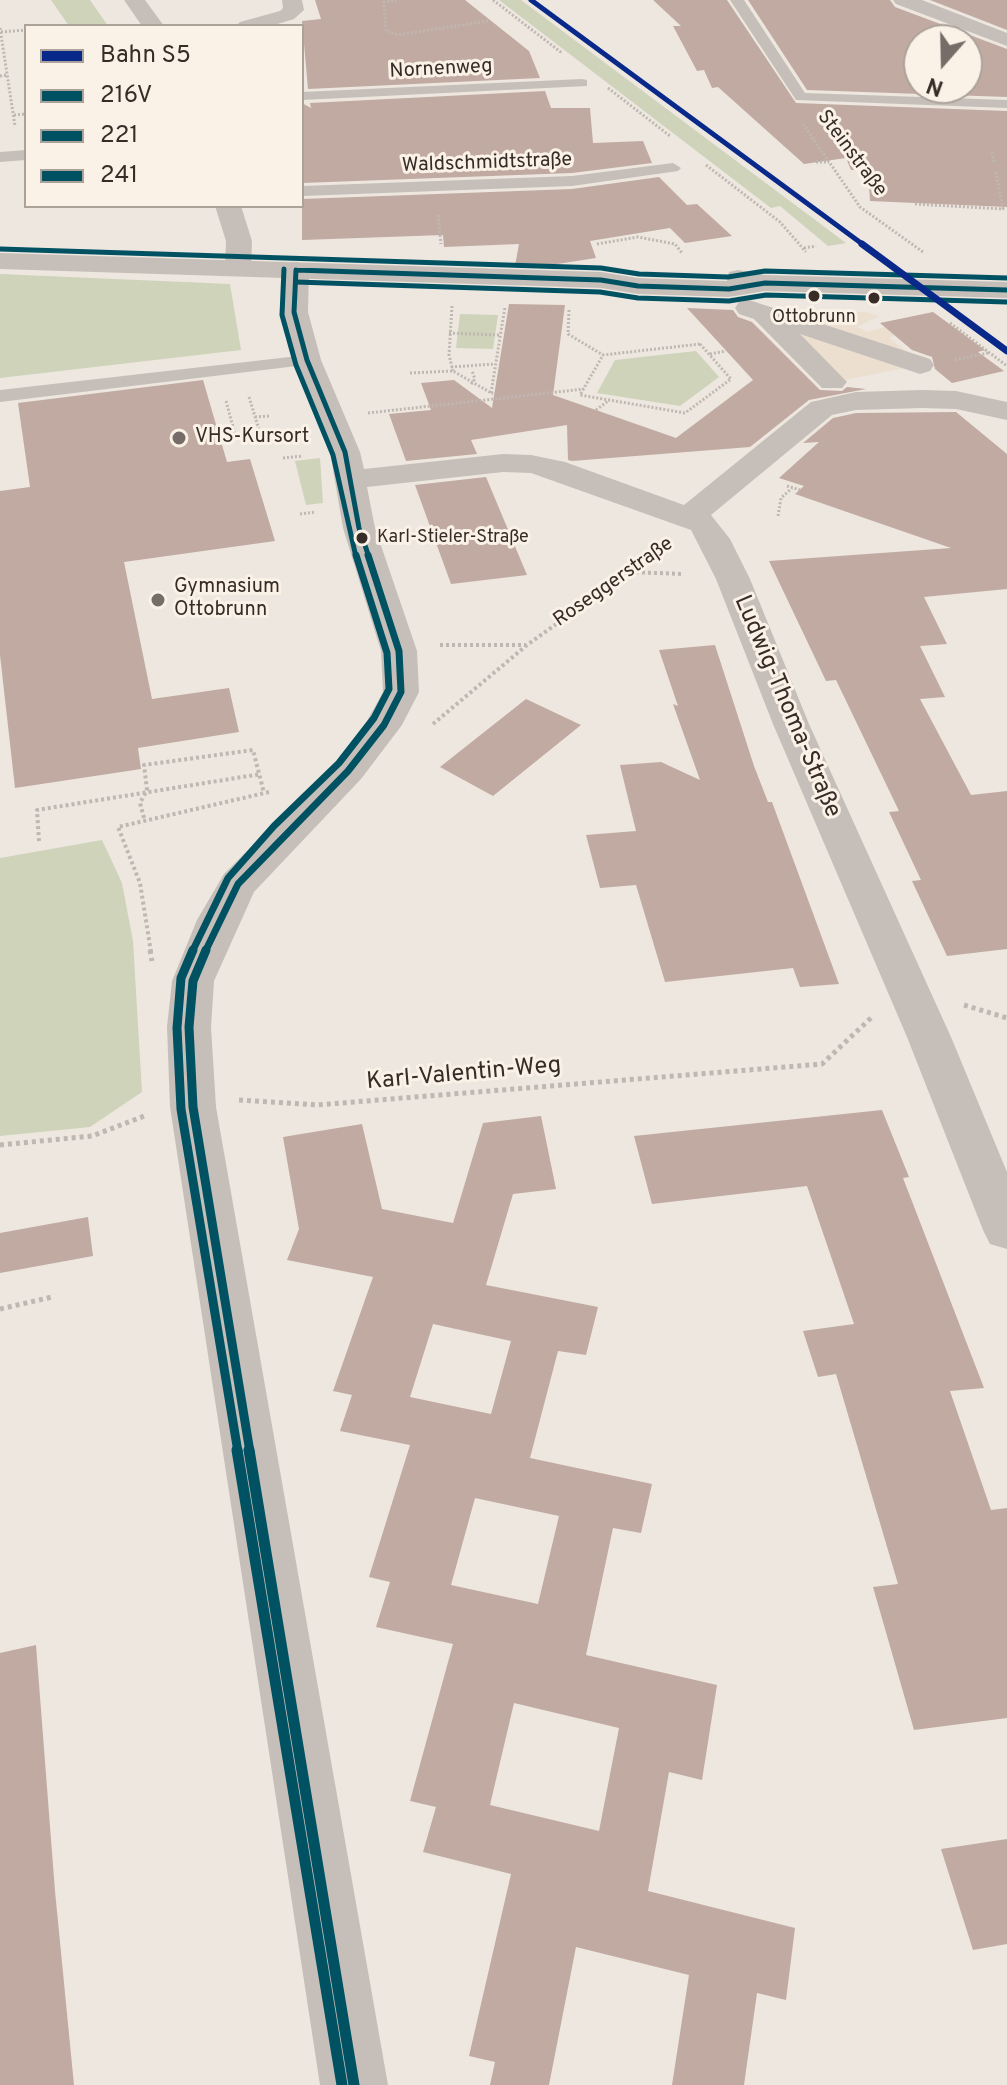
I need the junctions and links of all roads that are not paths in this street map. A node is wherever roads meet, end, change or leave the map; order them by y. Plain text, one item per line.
1 (134, 0) edge
2 (292, 0) edge
3 (737, 0) edge
4 (903, 0) edge
5 (152, 24) edge
6 (254, 24) edge
7 (1007, 40) edge
8 (582, 83) dead end
9 (304, 96) edge
10 (1007, 104) edge
11 (24, 155) edge
12 (0, 157) edge
13 (673, 168) dead end
14 (304, 191) edge
15 (229, 208) edge
16 (0, 261) edge
17 (238, 268) junction
18 (296, 270) junction
19 (1007, 290) edge
20 (774, 316) junction
21 (307, 360) junction
22 (0, 396) edge
23 (1007, 408) edge
24 (348, 480) junction
25 (689, 517) junction
26 (1007, 1230) edge
27 (354, 2085) edge

1 - 5 street
2 - 6 street
3 - 10 lane, Steinstraße
4 - 7 street
8 - 9 lane, Nornenweg
11 - 12 lane
13 - 14 lane, Waldschmidtstraße
15 - 17 street
16 - 17 street
17 - 18 street
18 - 20 street
18 - 21 street
19 - 20 street
20 - 20 street
21 - 22 lane
21 - 24 street
23 - 25 street, Roseggerstraße
24 - 25 street, Ludwig-Thoma-Straße
24 - 27 street
25 - 26 street, Ludwig-Thoma-Straße

